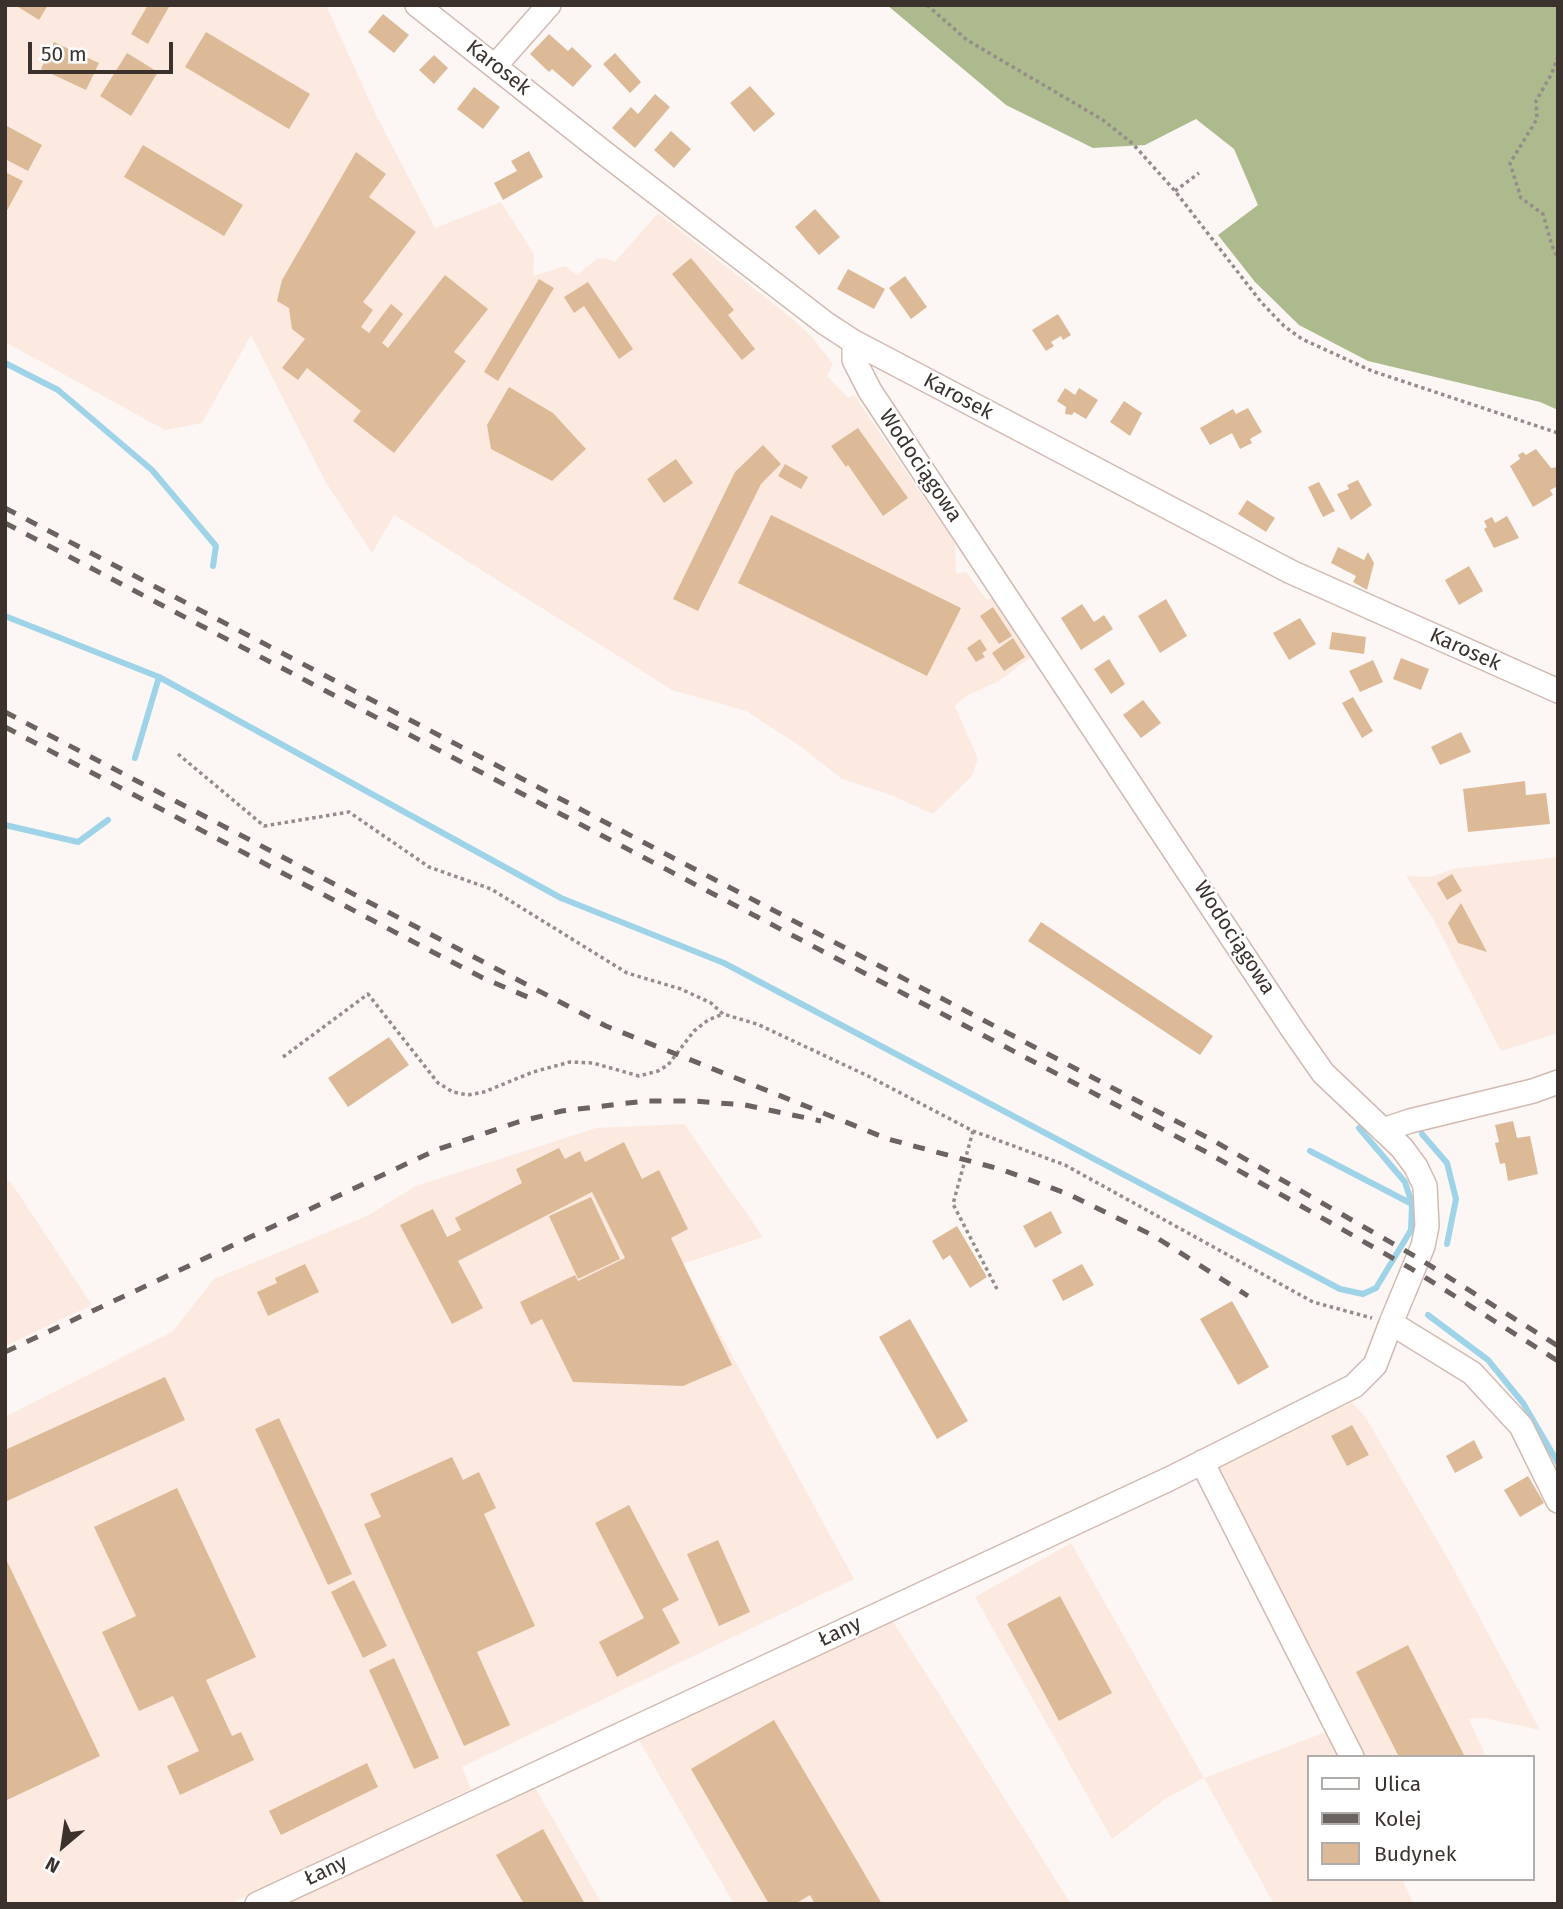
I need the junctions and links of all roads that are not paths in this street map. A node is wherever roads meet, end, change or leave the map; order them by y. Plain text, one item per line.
1 (417, 5) edge
2 (549, 5) edge
3 (495, 66) junction
4 (854, 342) junction
5 (1558, 691) edge
6 (1558, 1082) edge
7 (1383, 1130) junction
8 (1391, 1323) junction
9 (1202, 1462) junction
10 (1558, 1501) edge
11 (1352, 1755) edge
12 (257, 1904) edge

1 - 3 street, Karosek
2 - 3 street
3 - 4 street, Karosek
4 - 5 street, Karosek
4 - 7 street, Wodociągowa
6 - 7 street
7 - 8 street, Wodociągowa
8 - 9 street, Łany
8 - 10 street
9 - 11 street
9 - 12 street, Łany

